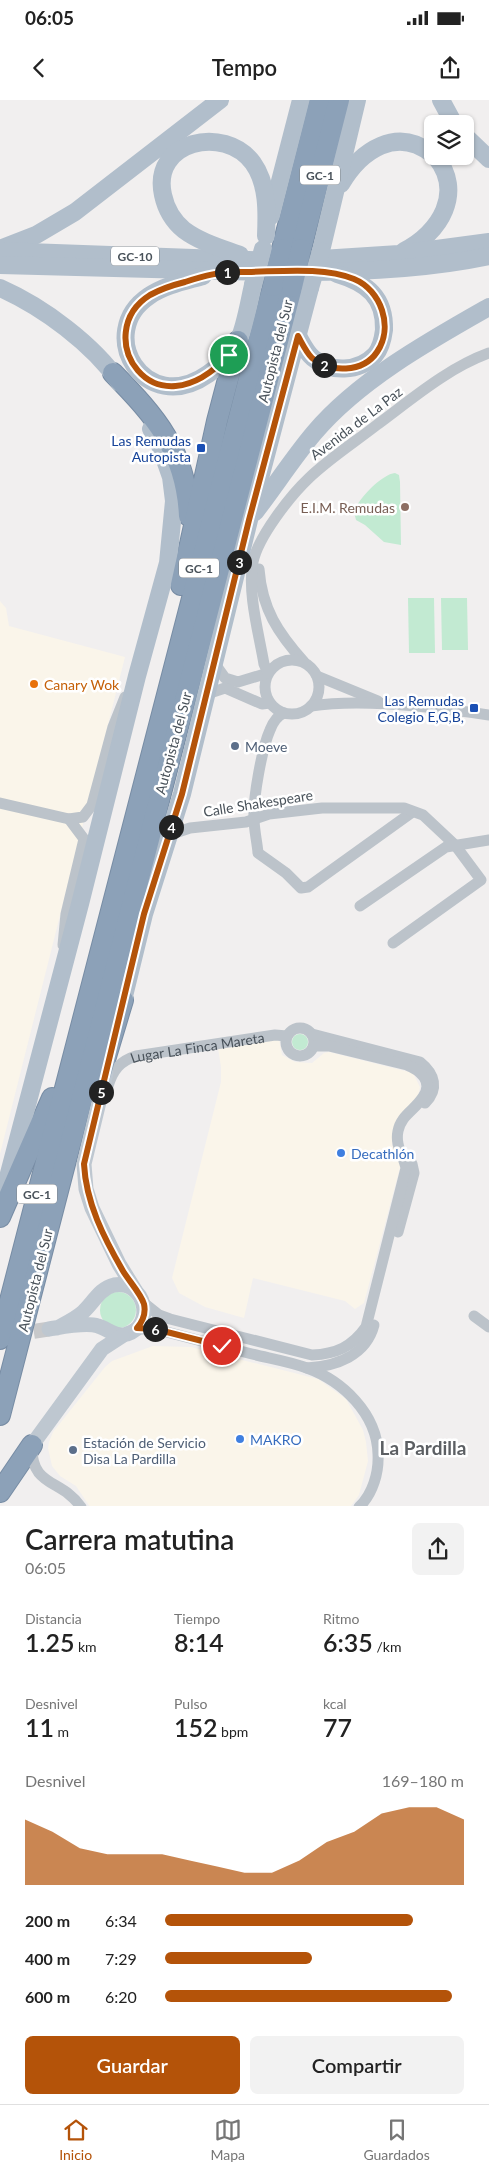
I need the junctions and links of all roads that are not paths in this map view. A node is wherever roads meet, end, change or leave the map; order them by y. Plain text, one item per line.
1 (220, 100) edge
2 (301, 100) edge
3 (320, 100) edge
4 (340, 100) edge
5 (357, 100) edge
6 (441, 100) edge
7 (449, 115) edge
8 (474, 145) edge
9 (424, 148) edge
10 (489, 159) edge
11 (441, 165) edge
12 (335, 195) junction
13 (489, 242) edge
14 (276, 249) junction
15 (0, 250) edge
16 (399, 254) junction
17 (489, 256) edge
18 (0, 265) edge
19 (218, 272) junction
20 (330, 272) junction
21 (292, 287) junction
22 (0, 288) edge
23 (489, 307) edge
24 (298, 336) junction
25 (238, 341) junction
26 (489, 353) edge
27 (113, 373) junction
28 (249, 520) junction
29 (263, 540) junction
30 (172, 630) junction
31 (304, 662) junction
32 (215, 664) junction
33 (268, 673) junction
34 (137, 676) junction
35 (317, 676) junction
36 (207, 694) junction
37 (270, 703) junction
38 (389, 705) junction
39 (311, 706) junction
40 (284, 713) junction
41 (489, 715) edge
42 (0, 803) edge
43 (411, 812) junction
44 (254, 818) junction
45 (69, 819) junction
46 (169, 835) junction
47 (489, 840) edge
48 (455, 845) junction
49 (125, 851) junction
50 (360, 906) dead end
51 (392, 943) dead end
52 (58, 986) junction
53 (123, 1000) junction
54 (312, 1034) junction
55 (287, 1036) junction
56 (314, 1046) junction
57 (74, 1050) junction
58 (93, 1128) junction
59 (0, 1218) edge
60 (38, 1270) junction
61 (134, 1290) junction
62 (144, 1303) junction
63 (474, 1316) dead end
64 (489, 1327) edge
65 (137, 1328) junction
66 (122, 1336) junction
67 (0, 1339) edge
68 (307, 1368) junction
69 (0, 1415) edge
70 (32, 1446) junction
71 (0, 1492) edge
72 (81, 1506) edge
73 (359, 1506) edge

1 - 15 main road
2 - 14 main road
3 - 14 highway, Autopista del Sur / GC-1
4 - 14 highway, Autopista del Sur / GC-1
5 - 12 main road
6 - 7 main road
8 - 10 main road
9 - 12 main road
11 - 16 main road
12 - 21 main road, bridge
13 - 16 main road, GC-10
14 - 14 main road
14 - 15 main road, GC-10
14 - 16 main road, GC-10
14 - 21 highway, Autopista del Sur / GC-1, bridge
14 - 25 main road, bridge
17 - 20 main road, GC-10
18 - 19 main road, GC-10
19 - 20 main road, GC-10
19 - 25 main road
20 - 24 main road
21 - 24 main road
21 - 49 highway, Autopista del Sur / GC-1
21 - 60 highway, Autopista del Sur / GC-1
22 - 27 main road
23 - 28 main road
24 - 28 main road
25 - 30 highway
26 - 29 street, Avenida de La Paz
27 - 30 highway
27 - 34 main road
28 - 32 main road
29 - 31 street, Avenida de La Paz
29 - 33 street, Avenida de La Paz
30 - 49 highway
31 - 33 street
31 - 35 street
32 - 33 street
32 - 36 main road
33 - 37 street
34 - 45 street
34 - 52 main road
35 - 38 street
35 - 39 street
36 - 37 street
36 - 46 main road
37 - 40 street
38 - 39 street
38 - 41 street
39 - 40 street
40 - 44 street
42 - 45 street
43 - 44 street, Calle Shakespeare
43 - 44 street
43 - 48 street, Calle Shakespeare
44 - 46 street, Calle Shakespeare
45 - 52 street
46 - 53 main road
47 - 48 street
48 - 50 street
48 - 51 street, Calle Shakespeare
49 - 57 highway, Autopista del Sur / GC-1
52 - 59 main road
53 - 58 street
53 - 60 highway
54 - 55 street
54 - 56 street
54 - 68 street
55 - 56 street
55 - 58 street, Lugar La Finca Mareta
56 - 62 street
57 - 59 highway
57 - 67 highway, Autopista del Sur / GC-1
58 - 61 street
60 - 69 highway, Autopista del Sur / GC-1
61 - 62 street
61 - 66 street
62 - 65 street
63 - 64 street
65 - 66 street
65 - 68 street
66 - 70 street
68 - 73 street
70 - 71 highway
70 - 72 street

